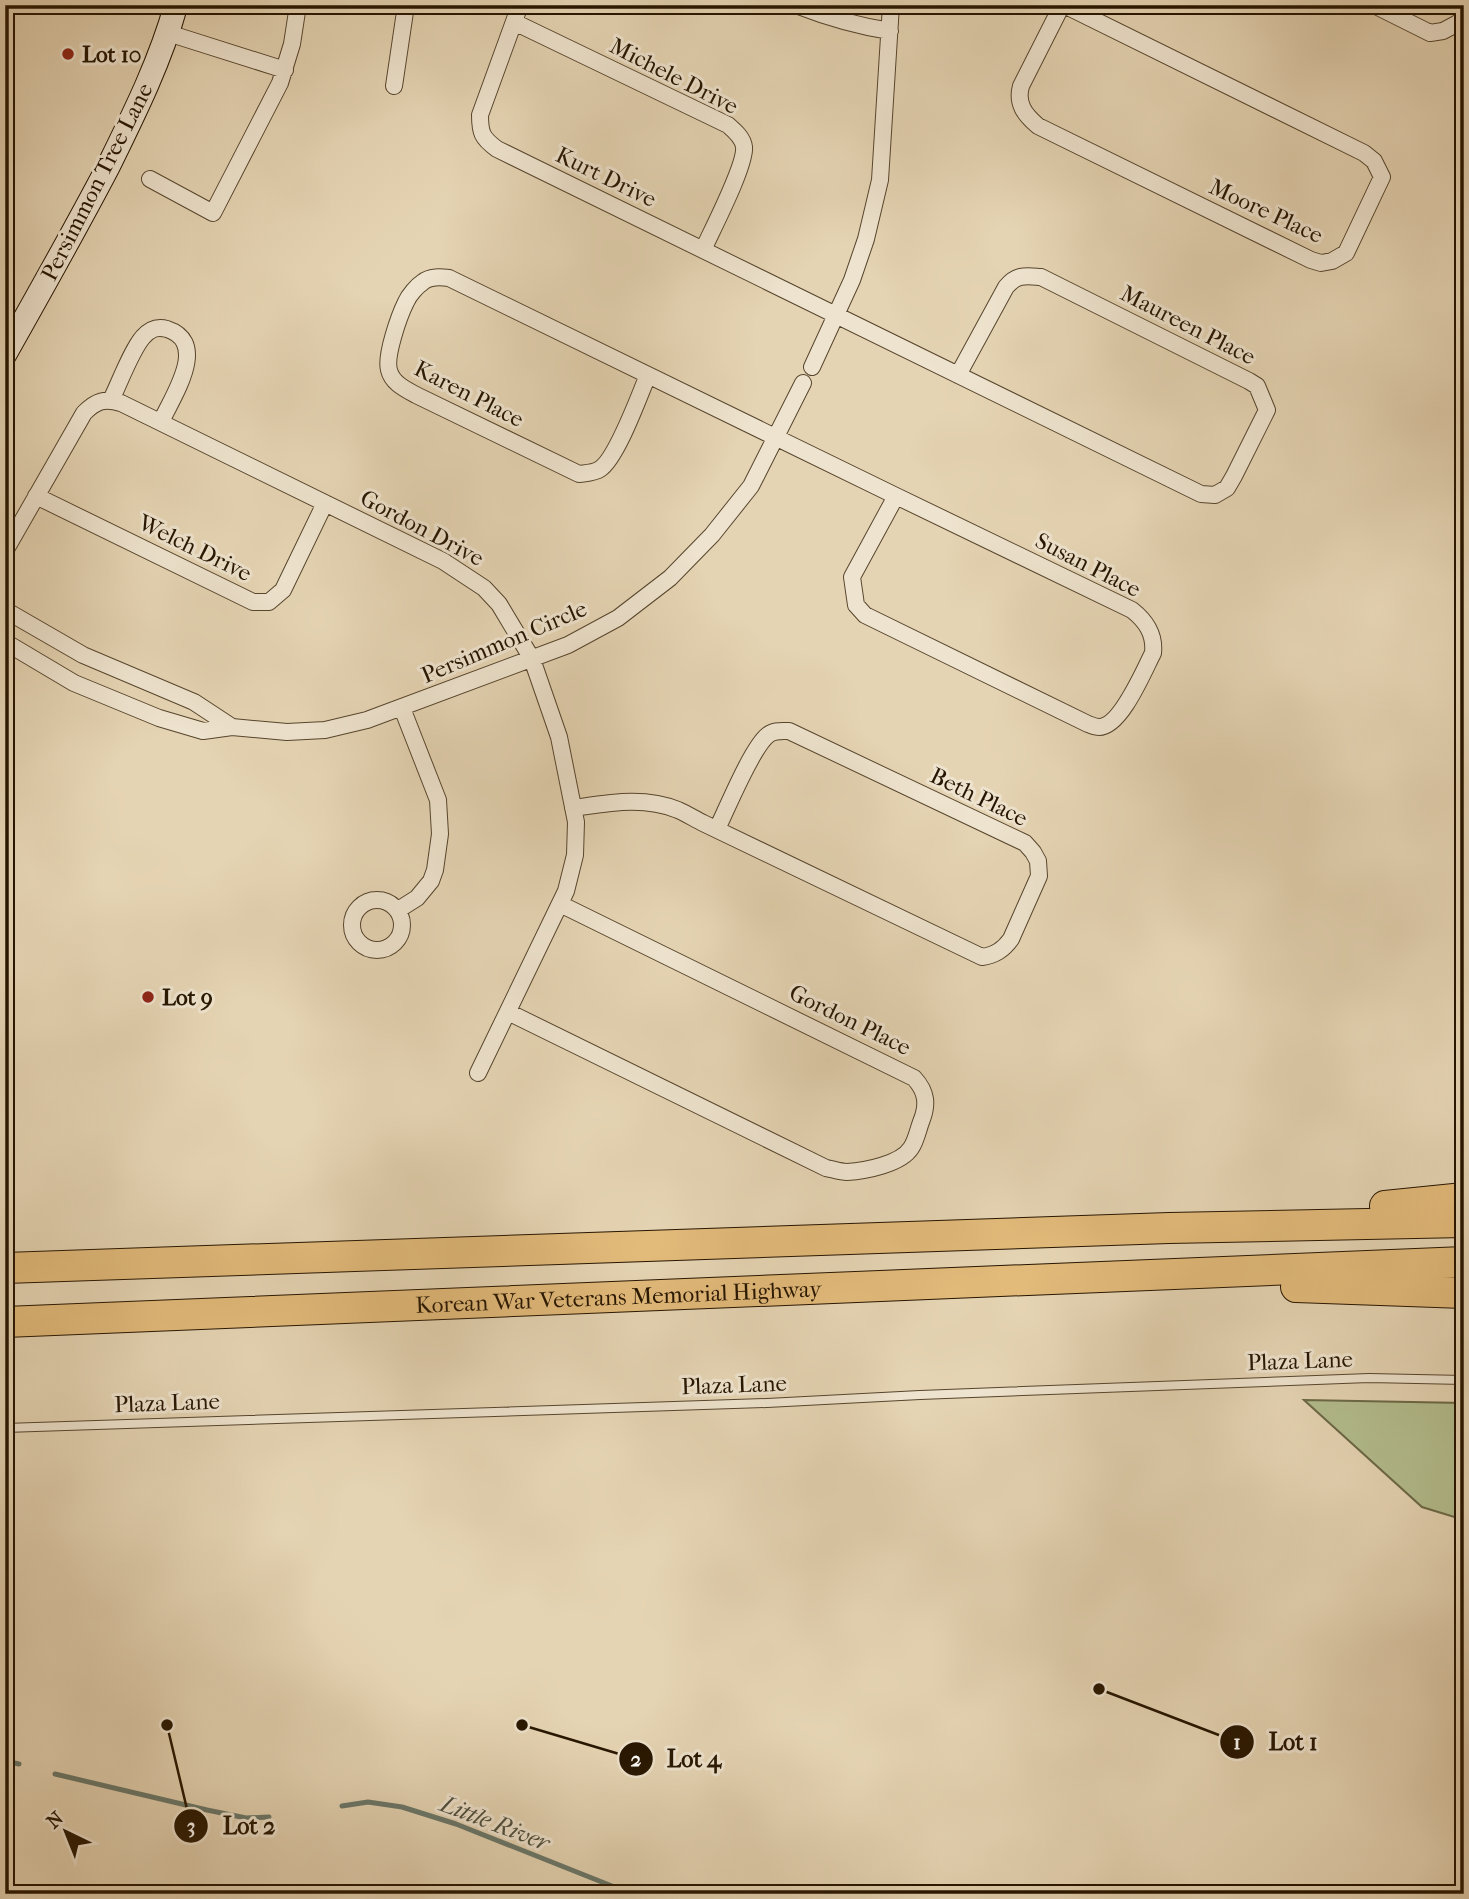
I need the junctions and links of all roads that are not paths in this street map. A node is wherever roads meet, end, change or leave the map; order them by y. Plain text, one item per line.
1 (176, 5) edge
2 (298, 5) edge
3 (406, 5) edge
4 (520, 5) edge
5 (796, 5) edge
6 (891, 5) edge
7 (1063, 5) edge
8 (1374, 5) edge
9 (1464, 16) edge
10 (514, 22) junction
11 (890, 31) junction
12 (168, 33) junction
13 (285, 70) junction
14 (394, 86) dead end
15 (150, 179) dead end
16 (703, 250) junction
17 (836, 315) junction
18 (5, 354) edge
19 (812, 367) dead end
20 (648, 375) junction
21 (958, 375) junction
22 (803, 383) dead end
23 (111, 400) junction
24 (160, 422) junction
25 (775, 438) junction
26 (36, 496) junction
27 (895, 496) junction
28 (326, 503) junction
29 (5, 551) edge
30 (5, 610) edge
31 (5, 642) edge
32 (532, 659) junction
33 (103, 664) junction
34 (98, 692) junction
35 (402, 708) junction
36 (232, 727) junction
37 (573, 808) junction
38 (717, 829) junction
39 (560, 904) junction
40 (398, 910) dead end
41 (508, 1012) junction
42 (478, 1073) dead end
43 (1464, 1198) edge
44 (1464, 1222) edge
45 (1169, 1228) junction
46 (1464, 1262) edge
47 (5, 1268) edge
48 (1231, 1272) junction
49 (1464, 1293) edge
50 (5, 1322) edge
51 (1464, 1380) edge
52 (5, 1428) edge

1 - 12 street, Persimmon Tree Lane
2 - 13 street
3 - 14 street
4 - 10 street, Kurt Drive
5 - 11 street
6 - 11 street
7 - 7 street, Moore Place
8 - 9 street
10 - 16 street, Kurt Drive
10 - 16 street, Michele Drive
11 - 17 street
12 - 13 street
12 - 18 street, Persimmon Tree Lane
13 - 15 street
16 - 17 street, Kurt Drive
17 - 19 street
17 - 21 street, Maureen Place
20 - 20 street, Karen Place
20 - 25 street, Karen Place
21 - 21 street, Maureen Place
22 - 25 street, Persimmon Circle
23 - 24 street, Gordon Drive
23 - 24 street
23 - 26 street
24 - 28 street, Gordon Drive
25 - 27 street, Karen Place
25 - 32 street, Persimmon Circle
26 - 28 street, Welch Drive
26 - 29 street
27 - 27 street, Susan Place
28 - 32 street, Gordon Drive
30 - 33 street, Persimmon Circle
31 - 34 street, Persimmon Circle
32 - 35 street, Persimmon Circle
32 - 37 street, Gordon Drive
33 - 34 street
33 - 36 street, Persimmon Circle
34 - 36 street, Persimmon Circle
35 - 36 street, Persimmon Circle
35 - 40 street
37 - 38 street, Beth Place
37 - 39 street, Gordon Drive
38 - 38 street, Beth Place
39 - 41 street, Gordon Drive
39 - 41 street, Gordon Place
41 - 42 street, Gordon Drive
43 - 45 highway
44 - 45 highway
45 - 47 highway
46 - 48 highway, Korean War Veterans Memorial Highway
48 - 49 highway, Korean War Veterans Memorial Highway
48 - 50 highway, Korean War Veterans Memorial Highway
51 - 52 lane, Plaza Lane

